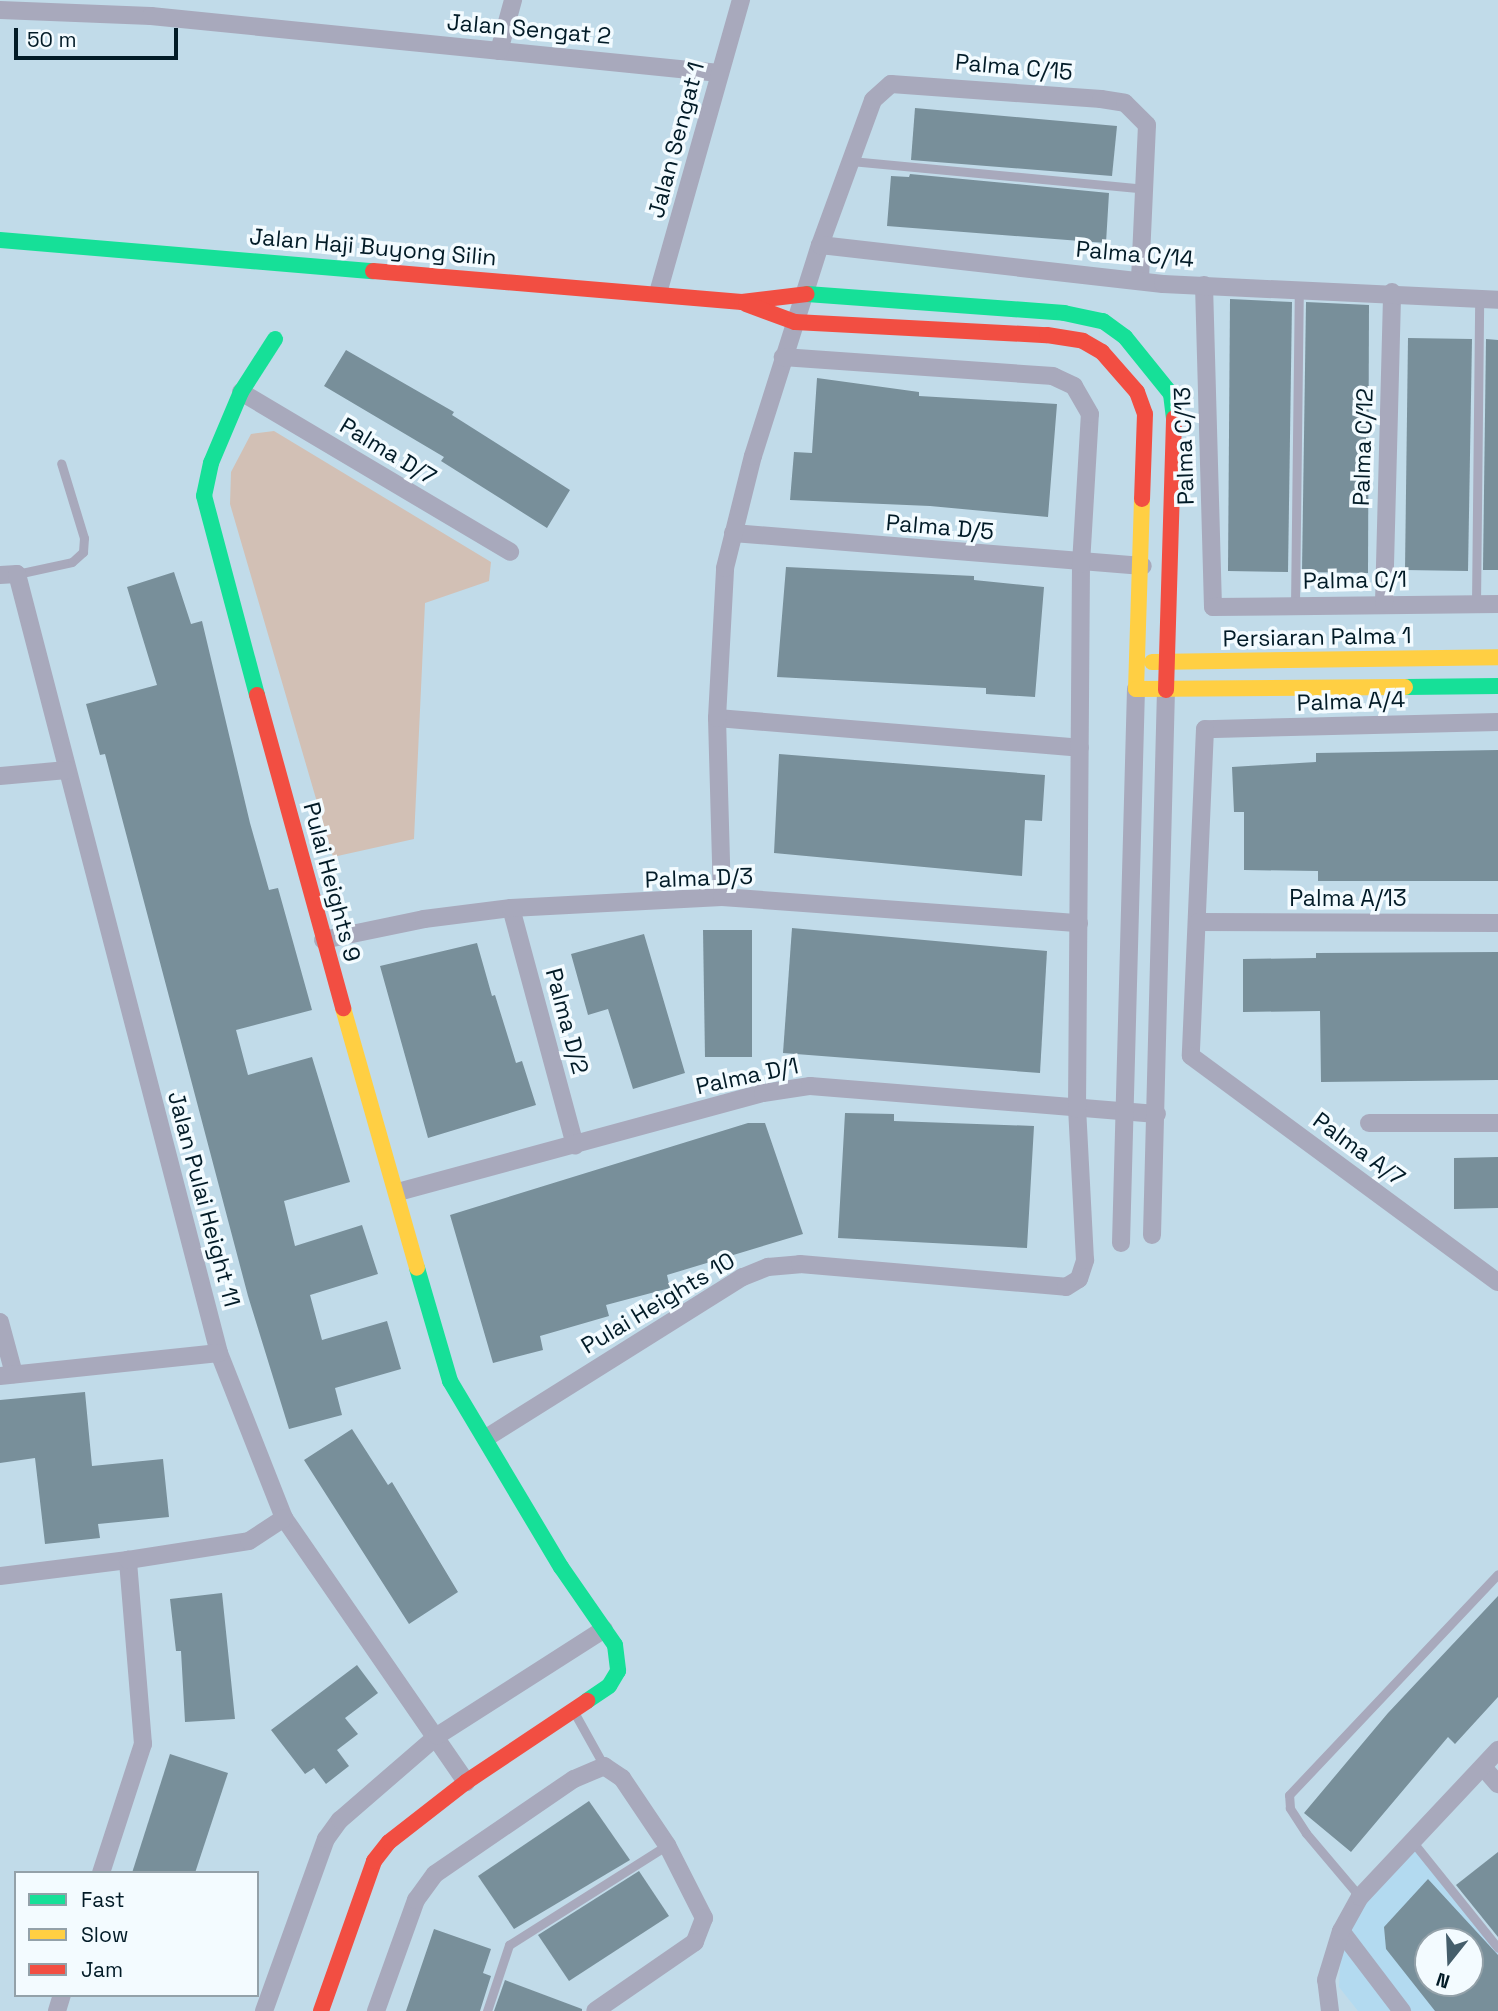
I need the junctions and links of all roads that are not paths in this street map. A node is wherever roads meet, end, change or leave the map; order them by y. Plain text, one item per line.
1 (513, 0) edge
2 (741, 0) edge
3 (154, 8) edge
4 (0, 10) edge
5 (499, 51) junction
6 (719, 73) junction
7 (851, 161) junction
8 (1147, 190) junction
9 (0, 240) edge
10 (820, 245) junction
11 (1140, 280) junction
12 (1204, 285) junction
13 (1299, 287) junction
14 (1392, 292) junction
15 (658, 293) junction
16 (804, 294) junction
17 (1479, 298) junction
18 (1498, 300) edge
19 (742, 302) junction
20 (795, 322) junction
21 (275, 339) dead end
22 (783, 357) junction
23 (241, 392) junction
24 (61, 463) dead end
25 (733, 533) junction
26 (510, 552) dead end
27 (1081, 564) junction
28 (1143, 566) junction
29 (8, 575) edge
30 (1384, 603) junction
31 (1498, 604) edge
32 (1295, 605) junction
33 (1476, 605) junction
34 (1213, 607) joint
35 (1498, 657) edge
36 (1137, 661) junction
37 (1166, 662) junction
38 (1498, 686) edge
39 (1136, 689) junction
40 (1166, 690) junction
41 (717, 718) junction
42 (1498, 722) edge
43 (1080, 748) junction
44 (67, 770) junction
45 (0, 776) edge
46 (722, 897) junction
47 (511, 908) junction
48 (1198, 922) junction
49 (1079, 923) junction
50 (1498, 923) edge
51 (323, 940) junction
52 (1077, 1109) junction
53 (1123, 1112) junction
54 (1157, 1114) junction
55 (1369, 1123) dead end
56 (1498, 1123) edge
57 (575, 1146) junction
58 (398, 1192) junction
59 (1152, 1235) dead end
60 (1121, 1243) dead end
61 (1498, 1282) edge
62 (0, 1322) edge
63 (219, 1353) junction
64 (7, 1375) edge
65 (486, 1438) junction
66 (284, 1518) junction
67 (128, 1560) junction
68 (1498, 1574) edge
69 (0, 1576) edge
70 (604, 1629) junction
71 (573, 1710) junction
72 (437, 1736) junction
73 (1498, 1750) edge
74 (604, 1766) junction
75 (1483, 1767) junction
76 (466, 1782) junction
77 (1498, 1784) edge
78 (1412, 1841) junction
79 (667, 1845) junction
80 (102, 1871) edge
81 (1360, 1897) junction
82 (1341, 1931) junction
83 (1498, 1948) edge
84 (264, 2011) edge
85 (321, 2011) edge
86 (376, 2011) edge
87 (487, 2011) edge
88 (595, 2011) edge
89 (1330, 2011) edge
90 (1402, 2011) edge

1 - 5 street
2 - 6 street, Jalan Sengat 1
3 - 4 street, Jalan Sengat 2
3 - 5 street, Jalan Sengat 2
5 - 6 street, Jalan Sengat 2
6 - 15 street, Jalan Sengat 1
7 - 8 lane
7 - 8 street, Palma C/15
7 - 10 street, Palma C/15
8 - 11 street, Palma C/15
9 - 15 street, Jalan Haji Buyong Silin
10 - 11 street, Palma C/14
10 - 16 street
11 - 12 street, Palma C/14
12 - 13 street, Palma C/14
12 - 34 street, Palma C/13
13 - 14 street, Palma C/14
13 - 32 lane
14 - 17 street, Palma C/14
14 - 30 street, Palma C/12
15 - 19 street, Jalan Haji Buyong Silin
16 - 19 street
16 - 20 street
16 - 37 street
17 - 18 street, Palma C/14
17 - 33 lane
19 - 20 street
20 - 22 street
20 - 28 street
21 - 23 street, Pulai Heights 9
22 - 25 street
22 - 27 street
23 - 26 street, Palma D/7
23 - 51 street, Pulai Heights 9
24 - 29 lane
25 - 27 street, Palma D/5
25 - 41 street
27 - 28 street, Palma D/5
27 - 43 street
28 - 36 street
29 - 44 street, Jalan Pulai Height 11
30 - 32 street, Palma C/1
30 - 33 street, Palma C/1
31 - 33 street, Palma C/1
32 - 34 street, Palma C/1
35 - 37 street, Persiaran Palma 1
36 - 37 street, Persiaran Palma 1
36 - 39 street
37 - 40 street
38 - 40 street
39 - 40 street
39 - 53 street
40 - 54 street
41 - 43 street
41 - 46 street
42 - 48 street, Palma A/4
43 - 49 street
44 - 45 street
44 - 63 street, Jalan Pulai Height 11
46 - 47 street, Palma D/3
46 - 49 street, Palma D/3
47 - 51 street, Palma D/3
47 - 57 street, Palma D/2
48 - 50 street, Palma A/13
48 - 61 street, Palma A/7
49 - 52 street
51 - 58 street, Pulai Heights 9
52 - 53 street, Palma D/1
52 - 57 street, Palma D/1
52 - 65 street, Pulai Heights 10
53 - 54 street, Palma D/1
53 - 60 street
54 - 59 street
55 - 56 street
57 - 58 street, Palma D/1
58 - 65 street, Pulai Heights 9
62 - 64 street
63 - 64 street
63 - 66 street, Jalan Pulai Height 11
65 - 70 street, Pulai Heights 9
66 - 67 street
66 - 72 street, Jalan Pulai Height 11
67 - 69 street
67 - 80 street
68 - 81 lane
70 - 71 street, Pulai Heights 9
70 - 72 street
71 - 74 lane
71 - 76 street, Pulai Heights 9
72 - 76 street, Jalan Pulai Height 11
72 - 84 street
73 - 75 street
74 - 79 street
74 - 86 street
75 - 77 street
75 - 78 street
76 - 85 street, Pulai Heights 9
78 - 81 street
78 - 83 lane
79 - 87 lane
79 - 88 street
81 - 82 street
82 - 89 street
82 - 90 street

